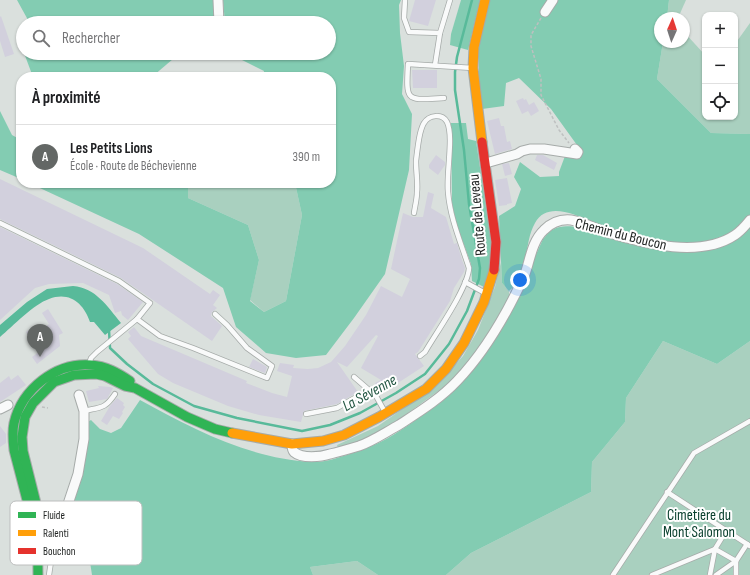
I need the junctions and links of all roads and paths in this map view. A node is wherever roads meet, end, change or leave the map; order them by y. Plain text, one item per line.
1 (218, 0) edge
2 (405, 0) edge
3 (450, 0) edge
4 (485, 0) edge
5 (553, 0) edge
6 (545, 12) joint
7 (219, 16) edge
8 (440, 33) junction
9 (435, 65) junction
10 (473, 68) junction
11 (444, 98) dead end
12 (574, 149) joint
13 (486, 163) junction
14 (414, 213) dead end
15 (750, 220) edge
16 (0, 223) edge
17 (465, 282) junction
18 (484, 292) junction
19 (215, 314) dead end
20 (137, 319) junction
21 (420, 356) dead end
22 (89, 370) junction
23 (354, 376) dead end
24 (369, 390) junction
25 (115, 394) dead end
26 (79, 395) dead end
27 (42, 407) dead end
28 (48, 408) dead end
29 (84, 410) junction
30 (384, 410) junction
31 (306, 414) dead end
32 (750, 420) edge
33 (292, 444) junction
34 (667, 492) junction
35 (27, 501) edge
36 (36, 501) edge
37 (69, 501) edge
38 (726, 530) junction
39 (748, 545) edge
40 (715, 549) junction
41 (736, 560) junction
42 (38, 565) edge
43 (50, 565) edge
44 (38, 575) edge
45 (49, 575) edge
46 (613, 575) edge
47 (652, 575) edge
48 (710, 575) edge
49 (716, 575) edge
50 (736, 575) edge

1 - 7 street
2 - 8 lane
3 - 8 lane
4 - 10 street, Route de Leveau
5 - 6 street
6 - 12 path
8 - 9 lane
9 - 10 lane
9 - 11 lane
10 - 13 street, Route de Leveau
12 - 13 street
13 - 18 street, Route de Leveau
14 - 17 lane
15 - 33 street, Chemin du Boucon
16 - 20 lane
17 - 18 lane
17 - 21 lane
18 - 30 street, Route de Leveau
19 - 20 lane
20 - 22 lane
22 - 33 street, Route de Leveau
22 - 35 street
22 - 36 street
23 - 24 lane
24 - 30 lane
24 - 31 lane
25 - 29 lane
26 - 29 street
27 - 28 path
29 - 37 street
30 - 33 street, Route de Leveau
32 - 34 lane
34 - 38 lane
34 - 46 lane
38 - 39 lane
38 - 40 lane
39 - 41 lane
40 - 41 lane
40 - 47 lane
40 - 48 lane
41 - 49 lane
41 - 50 lane
42 - 44 street
43 - 45 lane

